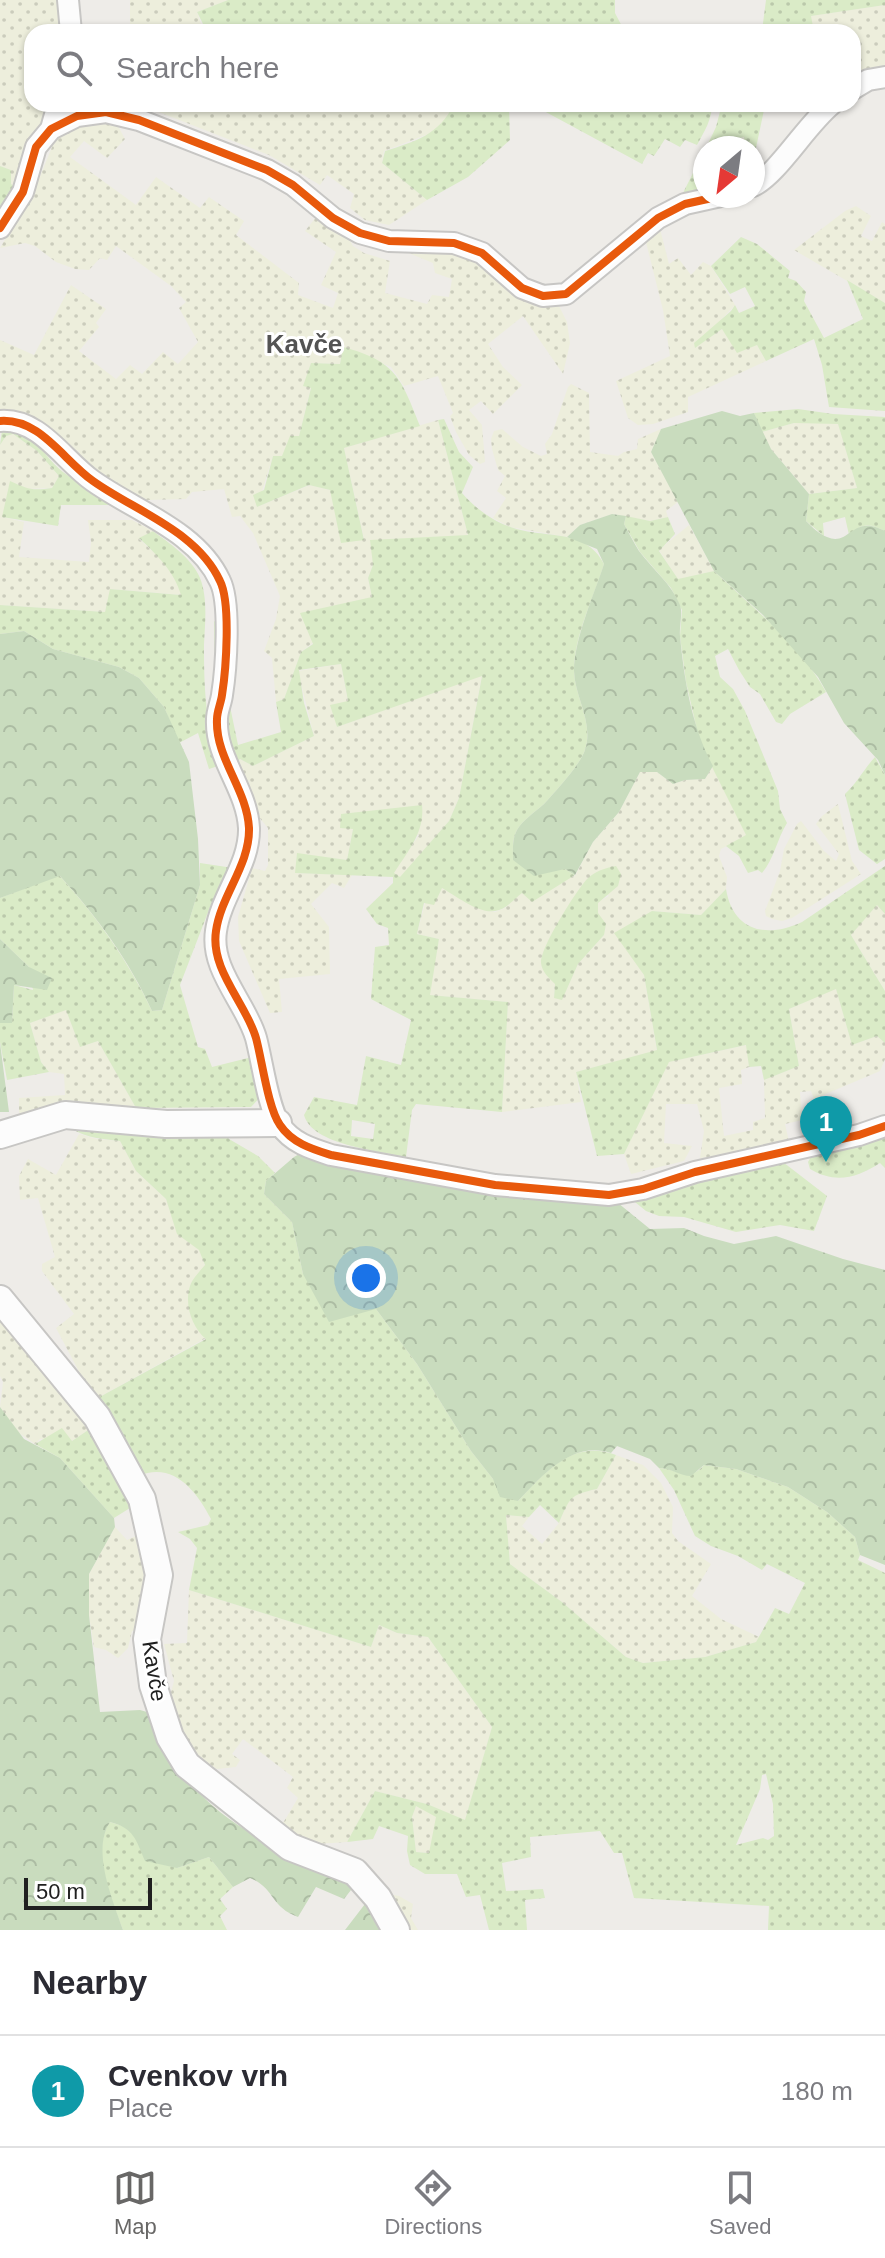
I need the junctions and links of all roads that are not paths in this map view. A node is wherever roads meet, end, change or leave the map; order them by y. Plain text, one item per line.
1 (68, 0) edge
2 (70, 24) edge
3 (885, 77) edge
4 (861, 84) edge
5 (56, 112) edge
6 (824, 112) edge
7 (51, 129) junction
8 (765, 177) edge
9 (693, 202) edge
10 (0, 228) edge
11 (0, 421) edge
12 (278, 1123) junction
13 (885, 1126) edge
14 (0, 1135) edge
15 (0, 1299) edge
16 (396, 1930) edge

1 - 2 street
3 - 4 street
5 - 7 street
6 - 8 street
7 - 9 street
7 - 10 street
11 - 12 street
12 - 13 street
12 - 14 street
15 - 16 street, Kavče

